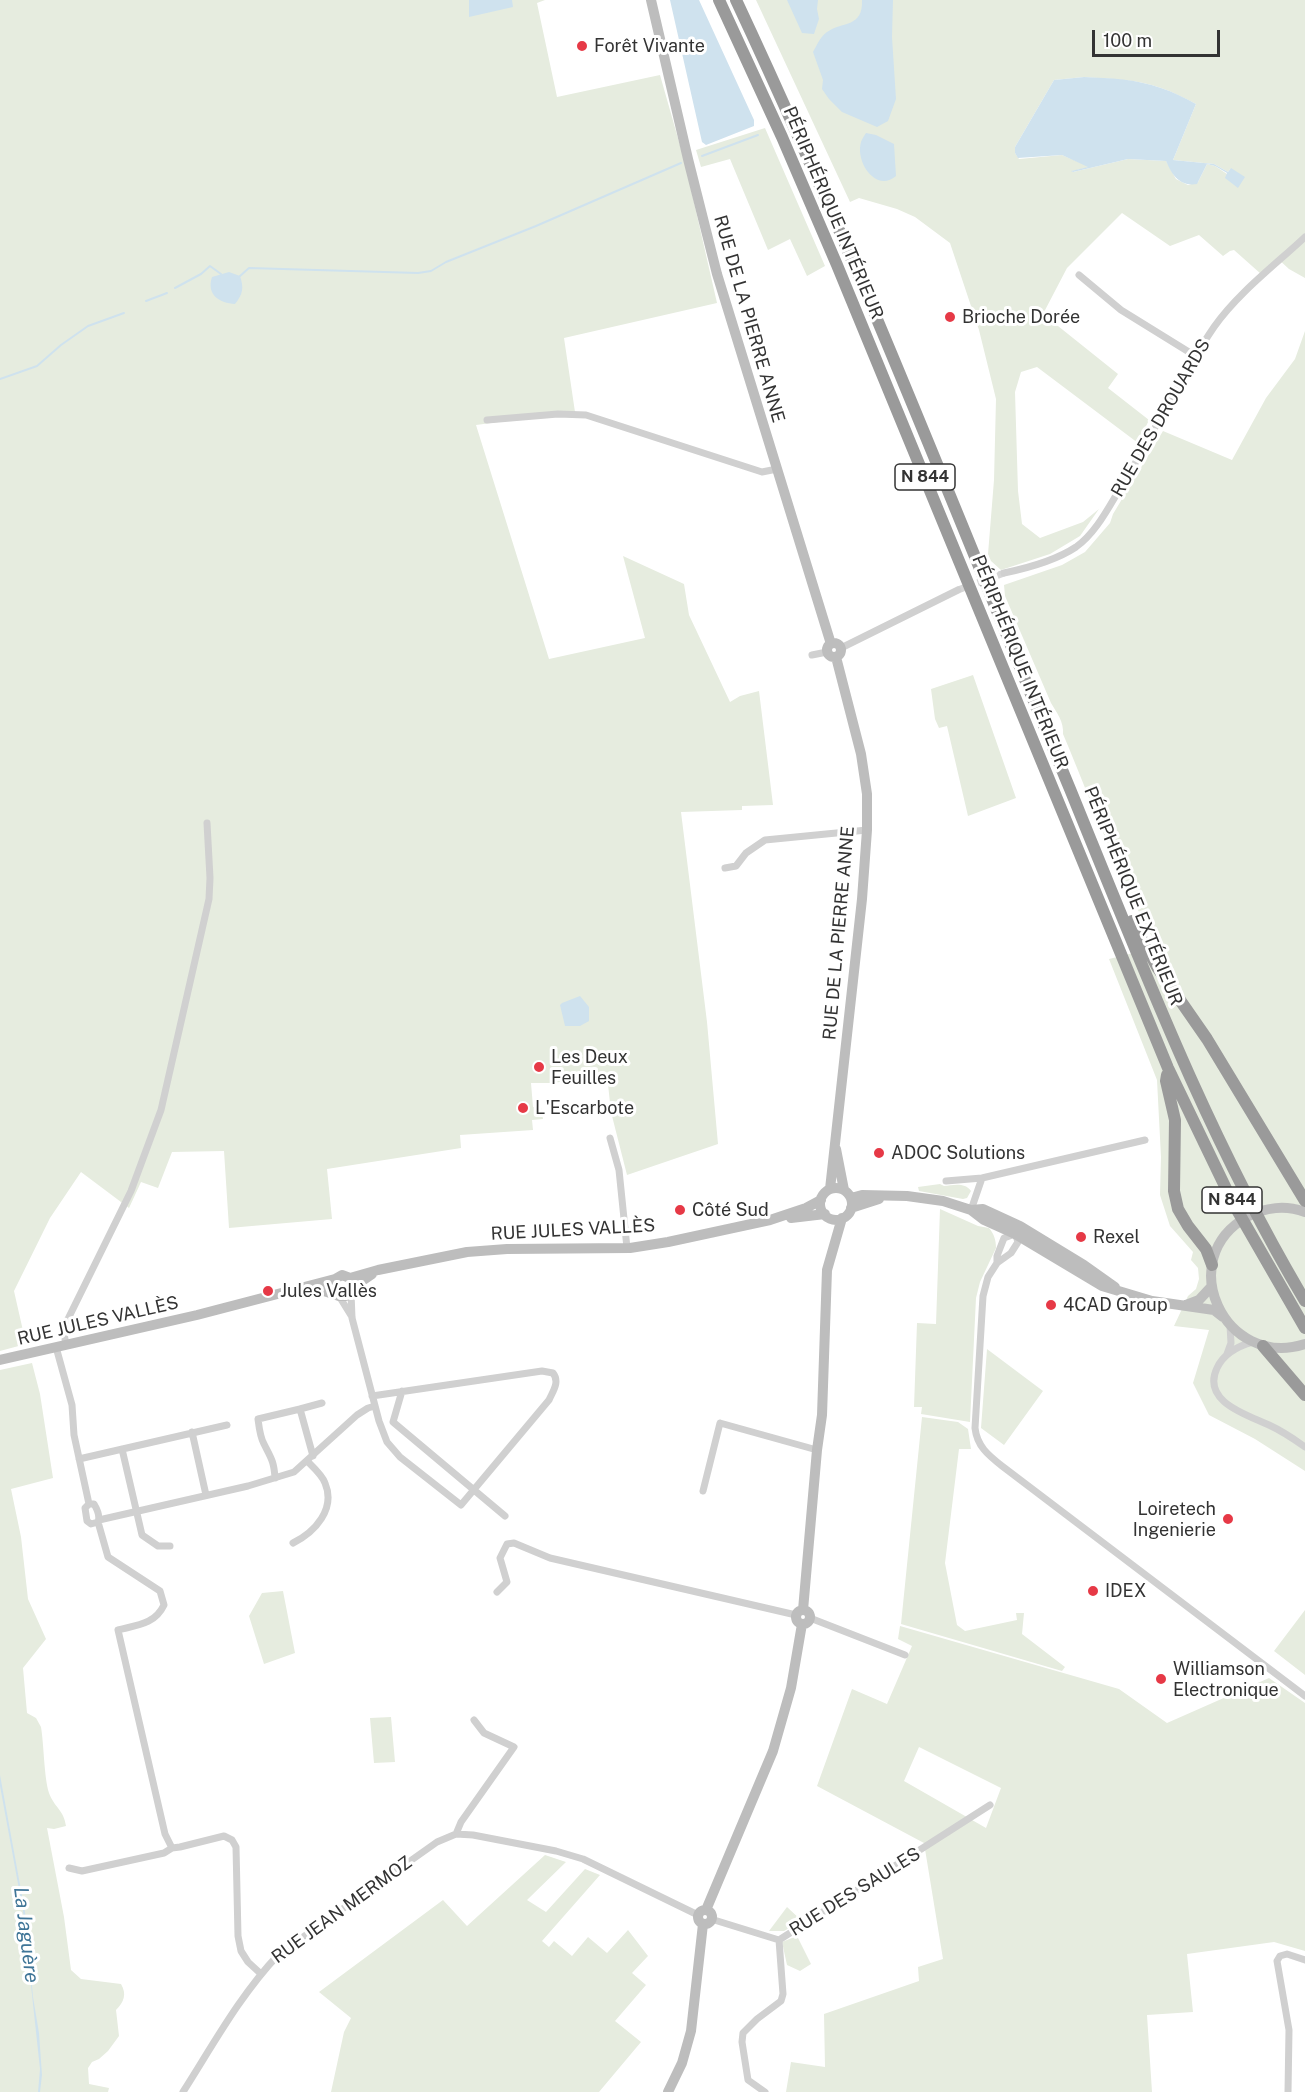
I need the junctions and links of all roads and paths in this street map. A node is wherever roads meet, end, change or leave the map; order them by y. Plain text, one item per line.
1 (651, 0) edge
2 (718, 0) edge
3 (736, 0) edge
4 (1305, 237) edge
5 (1079, 275) dead end
6 (1197, 357) junction
7 (487, 420) dead end
8 (777, 469) junction
9 (1004, 573) tunnel mouth
10 (958, 590) tunnel mouth
11 (834, 650) junction
12 (812, 655) dead end
13 (207, 823) dead end
14 (867, 830) junction
15 (725, 868) dead end
16 (1111, 888) junction
17 (1168, 1068) junction
18 (610, 1138) dead end
19 (1145, 1140) dead end
20 (835, 1143) junction
21 (982, 1178) junction
22 (946, 1181) dead end
23 (830, 1189) junction
24 (849, 1198) junction
25 (821, 1200) junction
26 (1305, 1201) edge
27 (971, 1210) junction
28 (1305, 1212) edge
29 (828, 1216) junction
30 (842, 1218) junction
31 (770, 1220) junction
32 (1018, 1234) junction
33 (627, 1248) junction
34 (831, 1252) junction
35 (997, 1263) junction
36 (1212, 1265) junction
37 (335, 1279) junction
38 (309, 1286) junction
39 (351, 1286) junction
40 (1212, 1286) junction
41 (337, 1295) junction
42 (1305, 1300) edge
43 (1184, 1305) junction
44 (1223, 1317) junction
45 (352, 1318) junction
46 (1230, 1326) junction
47 (1305, 1328) edge
48 (1305, 1344) edge
49 (1264, 1345) junction
50 (61, 1346) junction
51 (1227, 1354) junction
52 (0, 1360) edge
53 (402, 1391) junction
54 (1305, 1395) edge
55 (372, 1396) junction
56 (322, 1403) dead end
57 (375, 1406) junction
58 (300, 1409) junction
59 (227, 1425) dead end
60 (192, 1432) junction
61 (1305, 1447) edge
62 (122, 1449) junction
63 (817, 1450) junction
64 (79, 1459) junction
65 (310, 1459) junction
66 (275, 1478) junction
67 (474, 1489) junction
68 (703, 1491) dead end
69 (206, 1495) junction
70 (89, 1504) junction
71 (136, 1510) junction
72 (505, 1516) dead end
73 (98, 1521) junction
74 (293, 1543) dead end
75 (170, 1546) dead end
76 (497, 1592) dead end
77 (802, 1617) junction
78 (905, 1655) dead end
79 (1305, 1696) edge
80 (474, 1720) dead end
81 (990, 1805) dead end
82 (456, 1834) junction
83 (171, 1848) junction
84 (69, 1868) dead end
85 (705, 1917) junction
86 (779, 1940) junction
87 (1305, 1960) edge
88 (260, 1973) junction
89 (183, 2092) edge
90 (668, 2092) edge
91 (765, 2092) edge
92 (1288, 2092) edge

1 - 8 street, RUE DE LA PIERRE ANNE
2 - 17 highway, PÉRIPHÉRIQUE INTÉRIEUR / N 844
3 - 16 highway, PÉRIPHÉRIQUE EXTÉRIEUR / N 844
4 - 6 street, RUE DES DROUARDS
5 - 6 street
6 - 9 street, RUE DES DROUARDS
7 - 8 street
8 - 11 street, RUE DE LA PIERRE ANNE
10 - 11 street
11 - 12 street
11 - 14 street, RUE DE LA PIERRE ANNE
13 - 50 street
14 - 15 street
14 - 20 street, RUE DE LA PIERRE ANNE
16 - 26 highway
16 - 42 highway, PÉRIPHÉRIQUE EXTÉRIEUR / N 844
17 - 36 highway
17 - 47 highway, PÉRIPHÉRIQUE INTÉRIEUR / N 844
18 - 33 street
19 - 21 street
20 - 23 street, RUE DE LA PIERRE ANNE
20 - 24 street, RUE DE LA PIERRE ANNE
21 - 22 street
21 - 27 street
23 - 24 street
23 - 25 street
24 - 27 street
24 - 30 street
25 - 29 street
25 - 31 street, RUE JULES VALLÈS
27 - 32 street
28 - 36 street
29 - 30 street
29 - 31 street, RUE JULES VALLÈS
29 - 34 street
30 - 34 street
31 - 33 street, RUE JULES VALLÈS
32 - 35 street
32 - 35 street
32 - 43 street
33 - 39 street, RUE JULES VALLÈS
34 - 63 street
35 - 79 street
36 - 40 street
37 - 38 street, RUE JULES VALLÈS
37 - 39 street
37 - 41 street
38 - 41 street, RUE JULES VALLÈS
38 - 50 street, RUE JULES VALLÈS
39 - 41 street
39 - 45 street
40 - 43 street
40 - 44 street
41 - 45 street
43 - 44 street
44 - 46 street
45 - 55 street
46 - 49 street
46 - 51 street
48 - 49 street
49 - 51 street
49 - 54 highway
50 - 52 street, RUE JULES VALLÈS
50 - 64 street
51 - 61 street
53 - 55 street
53 - 67 street
53 - 67 street
55 - 57 street
56 - 58 street
57 - 65 street
57 - 67 street
58 - 65 street
58 - 66 street
59 - 60 street
60 - 62 street
60 - 69 street
62 - 64 street
62 - 71 street
63 - 68 street
63 - 77 street
64 - 70 street
65 - 66 street
65 - 74 street
66 - 69 street
67 - 72 street
69 - 71 street
70 - 73 street
70 - 73 street
71 - 73 street
71 - 75 street
73 - 83 street
76 - 77 street
77 - 78 street
77 - 85 street
80 - 82 street
81 - 86 street, RUE DES SAULES
82 - 85 street
82 - 88 street, RUE JEAN MERMOZ
83 - 84 street
83 - 88 street
85 - 86 street, RUE DES SAULES
85 - 90 street
86 - 91 street
87 - 92 street
88 - 89 street, RUE JEAN MERMOZ

